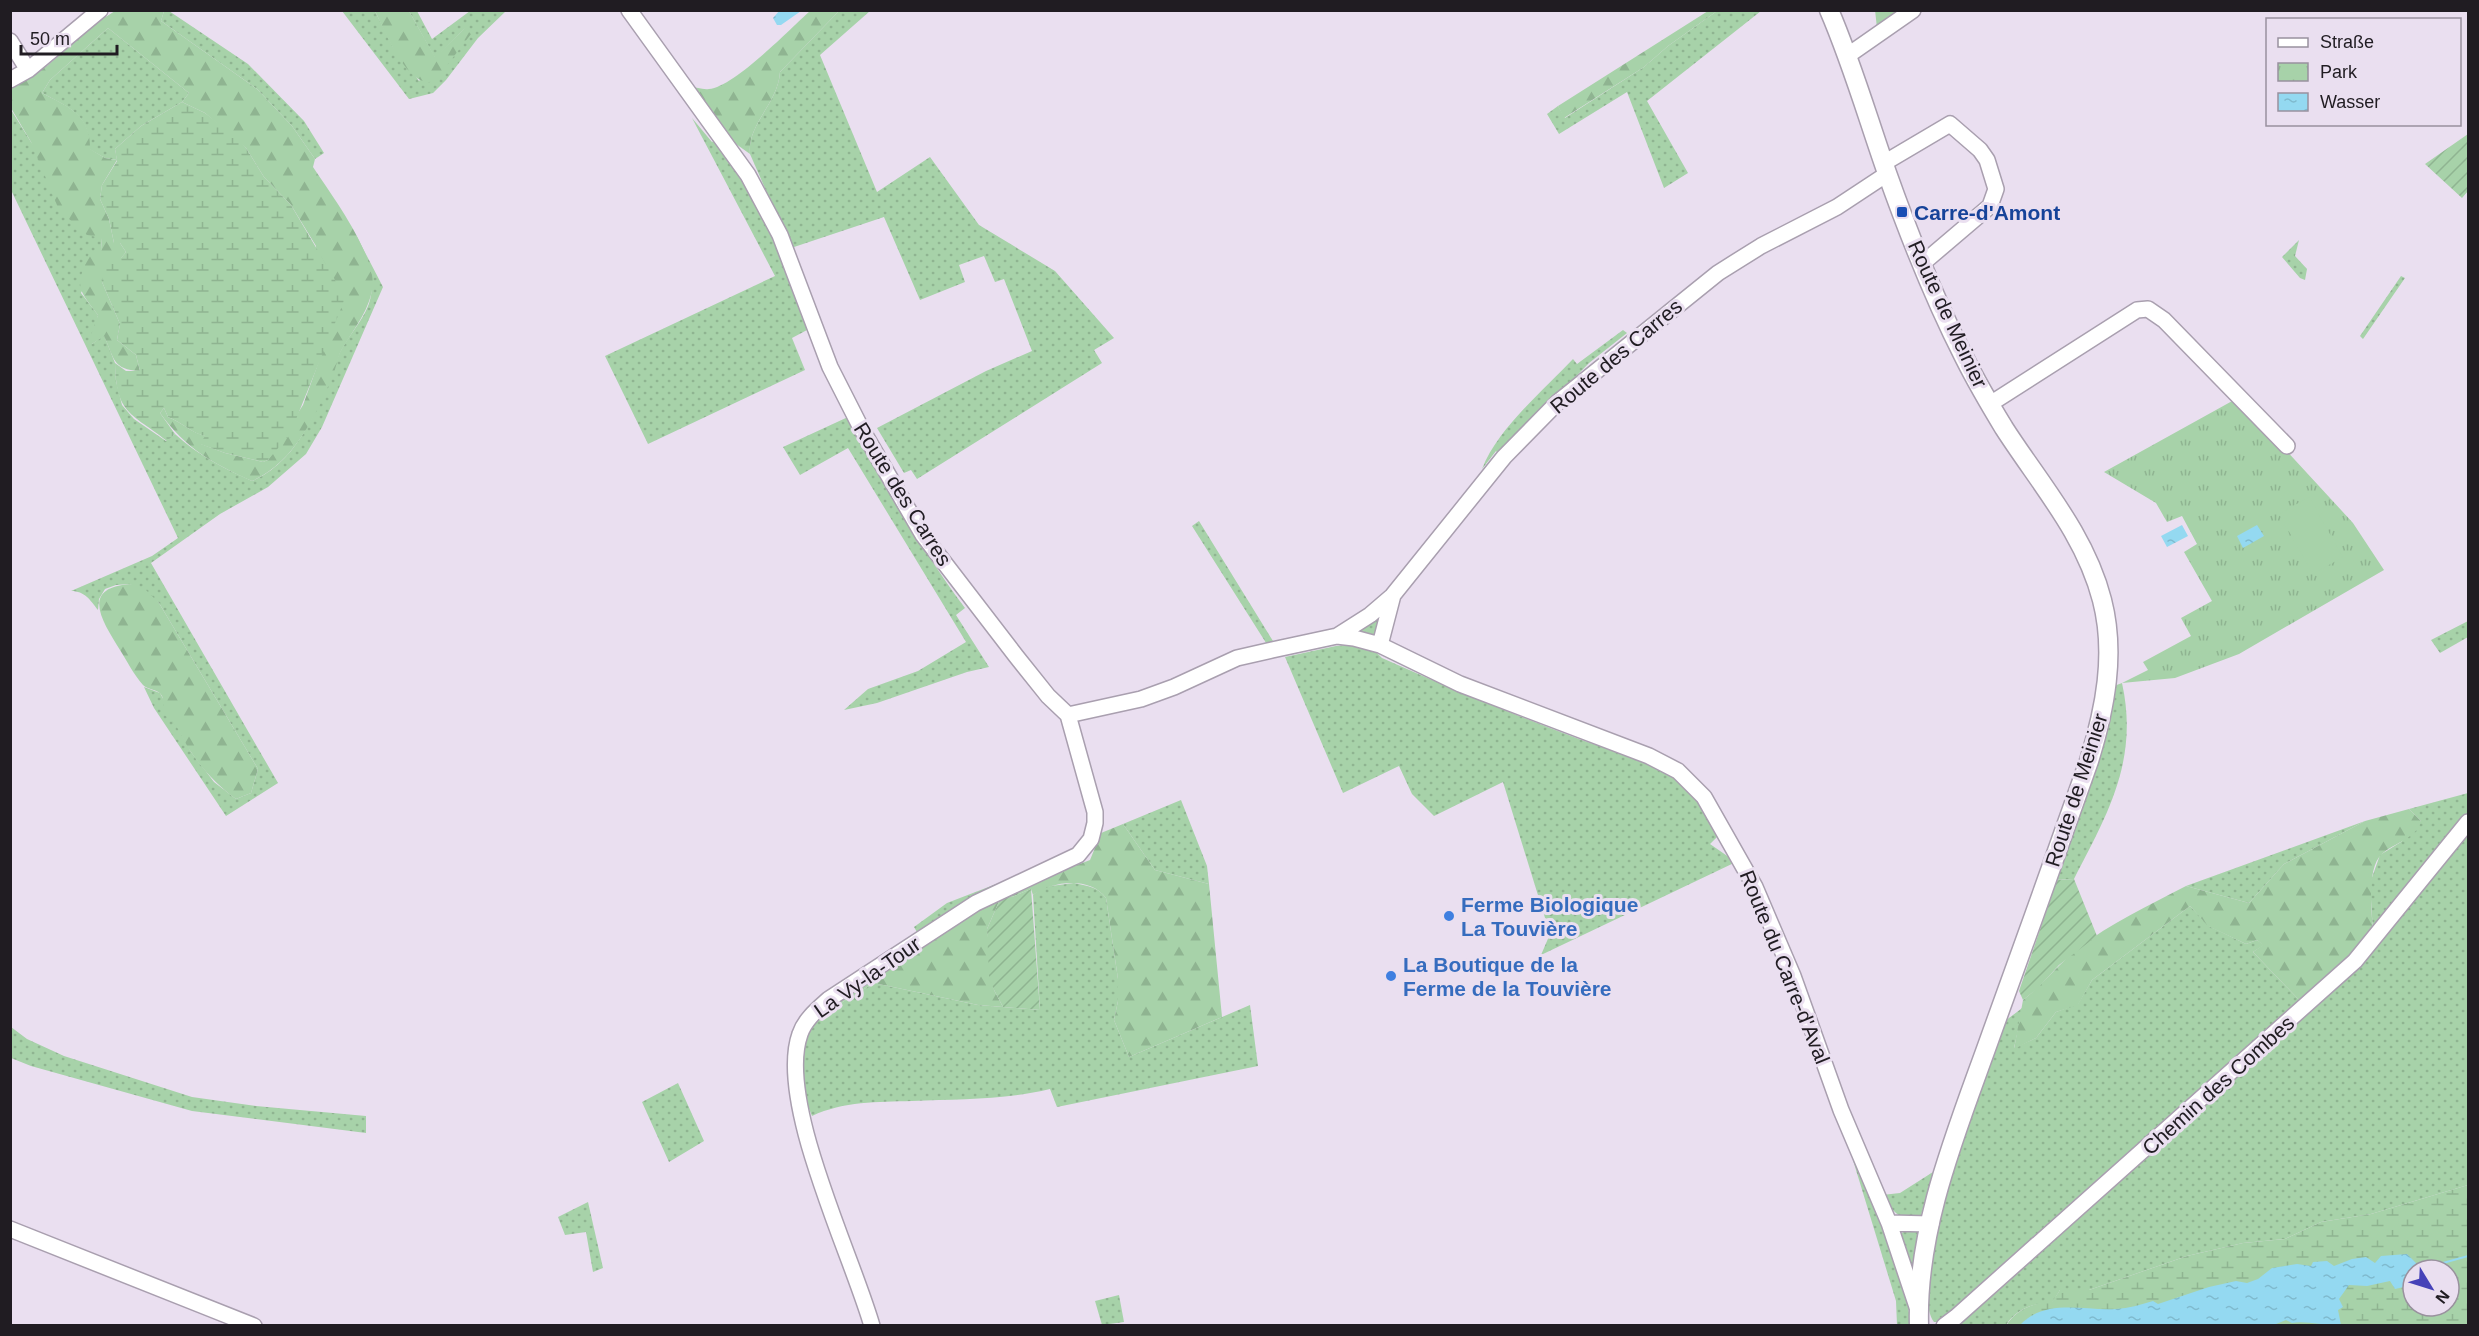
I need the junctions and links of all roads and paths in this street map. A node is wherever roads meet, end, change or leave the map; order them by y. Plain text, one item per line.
1 (100, 10) edge
2 (629, 10) edge
3 (1829, 10) edge
4 (1913, 10) edge
5 (10, 41) edge
6 (1847, 56) junction
7 (28, 70) junction
8 (10, 80) edge
9 (1885, 168) junction
10 (1923, 263) junction
11 (1990, 404) junction
12 (2287, 446) dead end
13 (1394, 595) junction
14 (1337, 636) junction
15 (1380, 645) junction
16 (1068, 715) junction
17 (2469, 822) edge
18 (1889, 1223) junction
19 (1931, 1224) junction
20 (10, 1229) edge
21 (1919, 1319) edge
22 (254, 1326) edge
23 (872, 1326) edge
24 (1944, 1326) edge

1 - 7 street
2 - 16 street, Route des Carres
3 - 6 street, Route de Meinier
4 - 6 street
5 - 7 street
6 - 9 street, Route de Meinier
7 - 8 street
9 - 10 street, Route de Meinier
9 - 10 street, Route des Carres
9 - 13 street, Route des Carres
10 - 11 street, Route de Meinier
11 - 12 street
11 - 19 street, Route de Meinier
13 - 14 street, Route des Carres
13 - 15 street, Route des Carres
14 - 15 street, Route des Carres
14 - 16 street, Route des Carres
15 - 18 street, Route du Carre-d'Aval
16 - 23 street, La Vy-la-Tour
17 - 24 street, Chemin des Combes
18 - 19 street
18 - 21 street, Route du Carre-d'Aval
19 - 21 street, Route de Meinier
20 - 22 street

